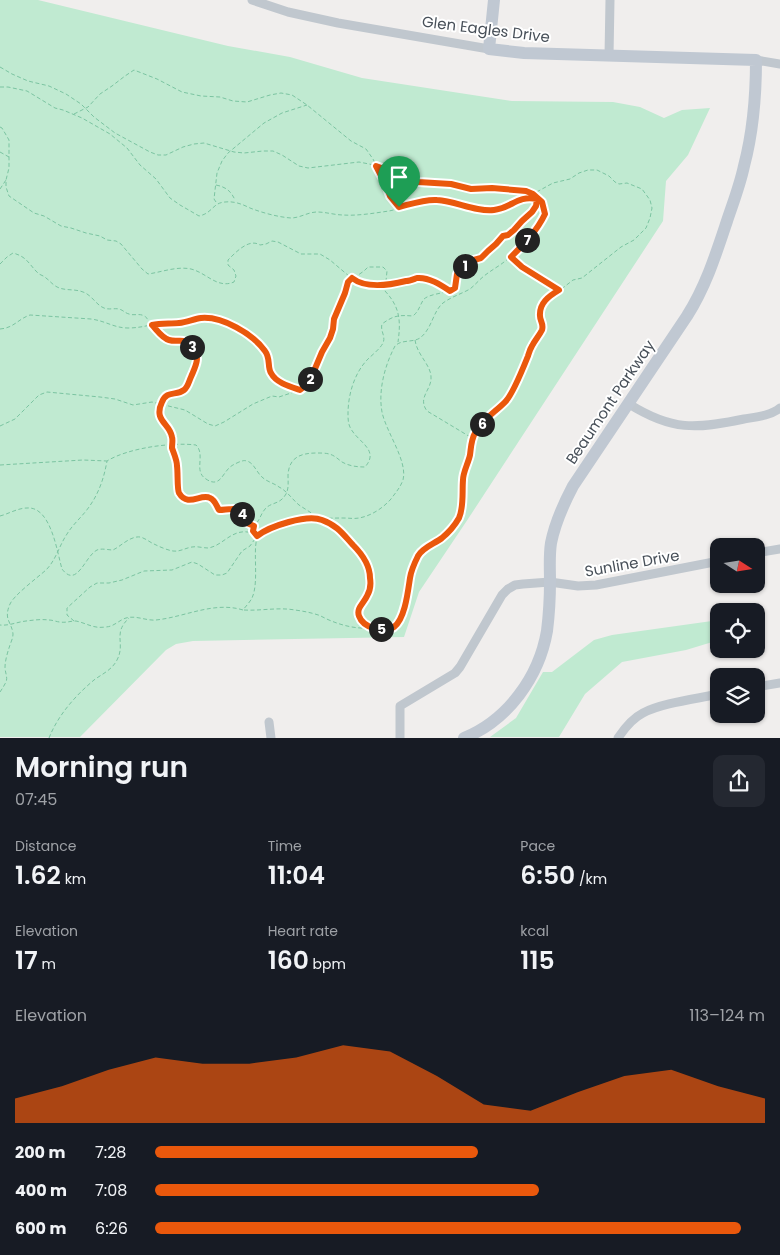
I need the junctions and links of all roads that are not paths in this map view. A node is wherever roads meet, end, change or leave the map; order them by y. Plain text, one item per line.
1 (252, 0) edge
2 (494, 0) edge
3 (610, 0) edge
4 (489, 49) junction
5 (609, 56) junction
6 (756, 60) junction
7 (780, 64) edge
8 (629, 404) junction
9 (780, 408) edge
10 (780, 549) edge
11 (765, 552) edge
12 (710, 563) edge
13 (550, 582) junction
14 (780, 683) edge
15 (765, 686) edge
16 (710, 696) edge
17 (269, 722) dead end
18 (272, 738) edge
19 (400, 738) edge
20 (464, 738) edge
21 (618, 738) edge

1 - 4 street, Glen Eagles Drive
2 - 4 street
3 - 5 street
4 - 5 street, Glen Eagles Drive
5 - 6 street, Glen Eagles Drive
6 - 7 street, Glen Eagles Drive
6 - 8 street, Beaumont Parkway
8 - 9 street
8 - 13 street, Beaumont Parkway
10 - 11 street
12 - 13 street, Sunline Drive
13 - 19 street, Sunline Drive
13 - 20 street, Beaumont Parkway
14 - 15 street
16 - 21 street
17 - 18 street

